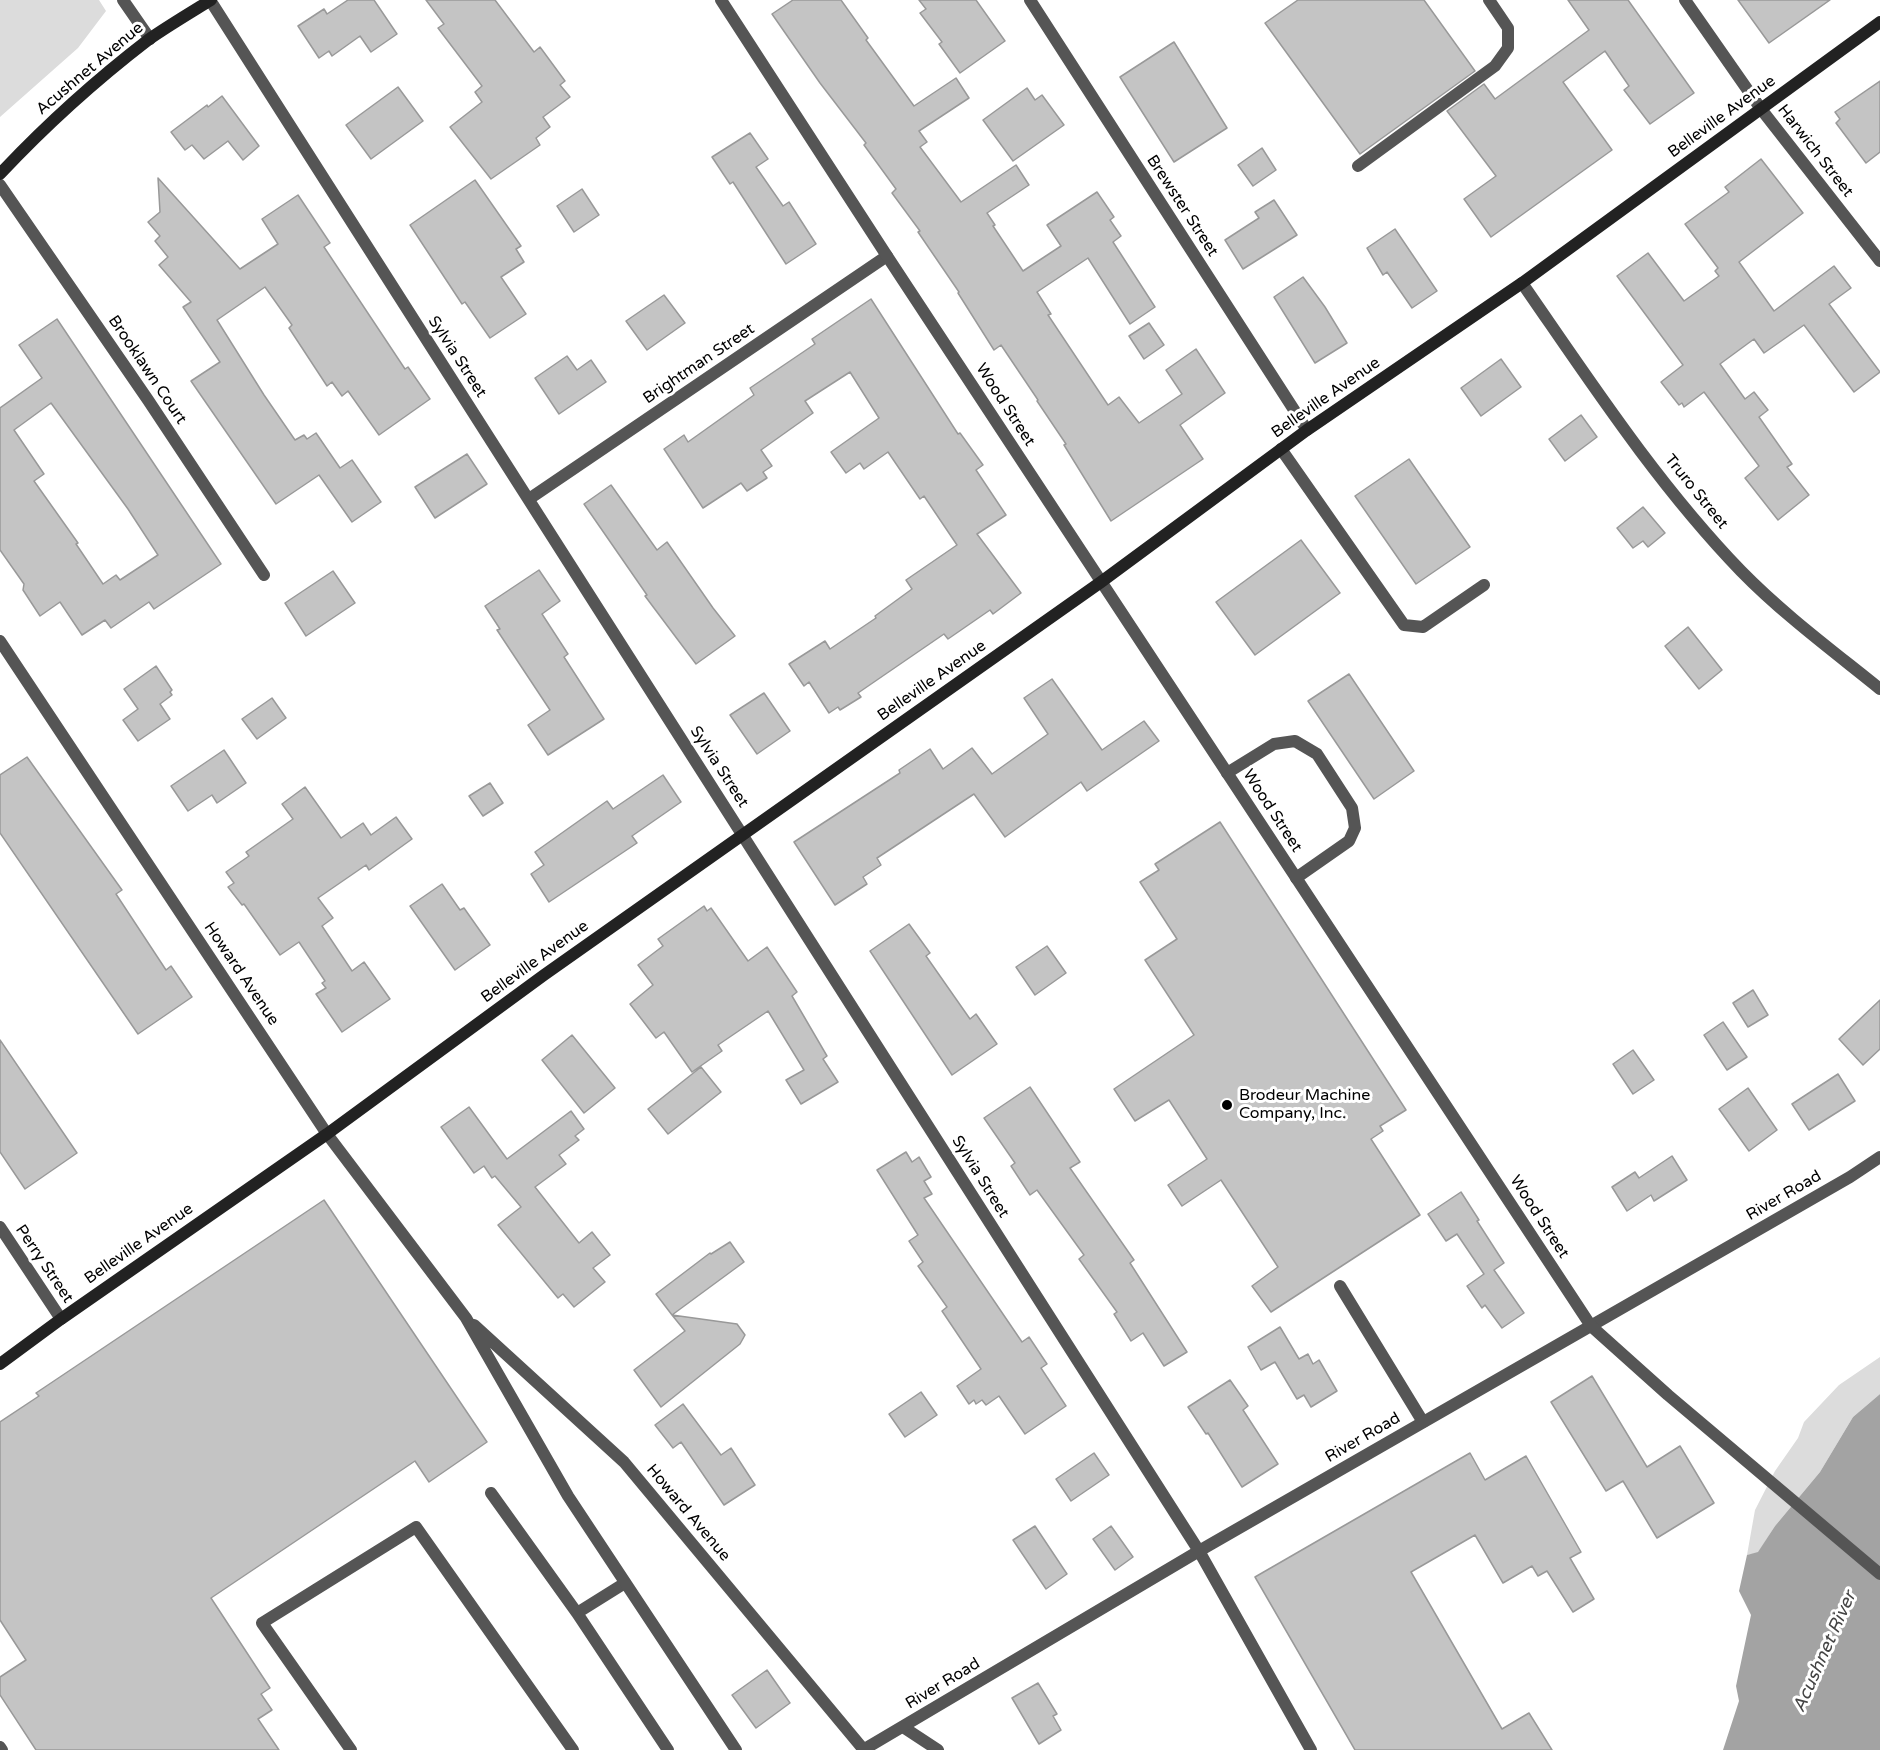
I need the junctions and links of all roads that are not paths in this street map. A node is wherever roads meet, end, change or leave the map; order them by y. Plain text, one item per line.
1 (123, 0) edge
2 (211, 0) edge
3 (722, 0) edge
4 (1030, 0) edge
5 (1489, 0) edge
6 (1685, 0) edge
7 (1880, 22) edge
8 (150, 39) junction
9 (1761, 109) junction
10 (1358, 166) dead end
11 (0, 174) edge
12 (0, 184) edge
13 (887, 256) junction
14 (1880, 261) edge
15 (1522, 284) junction
16 (1307, 430) junction
17 (1281, 449) junction
18 (529, 499) junction
19 (264, 575) dead end
20 (1101, 582) junction
21 (1484, 585) dead end
22 (0, 641) edge
23 (1880, 689) edge
24 (1227, 773) junction
25 (743, 835) junction
26 (1296, 878) junction
27 (327, 1134) junction
28 (1880, 1157) edge
29 (0, 1227) edge
30 (1340, 1286) dead end
31 (466, 1318) junction
32 (61, 1319) junction
33 (1591, 1326) junction
34 (0, 1364) edge
35 (1423, 1422) junction
36 (491, 1492) dead end
37 (1199, 1551) junction
38 (1877, 1572) edge
39 (626, 1583) junction
40 (576, 1613) junction
41 (903, 1727) junction
42 (351, 1750) edge
43 (573, 1750) edge
44 (668, 1750) edge
45 (736, 1750) edge
46 (864, 1750) edge
47 (938, 1750) edge
48 (1311, 1750) edge

1 - 8 street
2 - 8 main road, Acushnet Avenue
2 - 18 street, Sylvia Street
3 - 13 street, Wood Street
4 - 16 street, Brewster Street
5 - 10 street
6 - 9 street, Harwich Street
7 - 9 main road, Belleville Avenue
8 - 11 main road, Acushnet Avenue
9 - 14 street, Harwich Street
9 - 15 main road, Belleville Avenue
12 - 19 street, Brooklawn Court
13 - 18 street, Brightman Street
13 - 20 street, Wood Street
15 - 16 main road, Belleville Avenue
15 - 23 street, Truro Street
16 - 17 main road, Belleville Avenue
17 - 20 main road, Belleville Avenue
17 - 21 street
18 - 25 street, Sylvia Street
20 - 24 street, Wood Street
20 - 25 main road, Belleville Avenue
22 - 27 street, Howard Avenue
24 - 26 street, Wood Street
24 - 26 street
25 - 27 main road, Belleville Avenue
25 - 37 street, Sylvia Street
26 - 33 street, Wood Street
27 - 31 street, Howard Avenue
27 - 32 main road, Belleville Avenue
28 - 33 street, River Road
29 - 32 street, Perry Street
30 - 35 street
31 - 39 street, Howard Avenue
31 - 46 street, Howard Avenue
32 - 34 main road, Belleville Avenue
33 - 35 street, River Road
33 - 38 street, Wood Street
35 - 37 street, River Road
36 - 40 street
37 - 41 street, River Road
37 - 48 street, Sylvia Street
39 - 40 street
39 - 45 street, Howard Avenue
40 - 44 street
41 - 46 street, River Road
41 - 47 street
42 - 43 street

